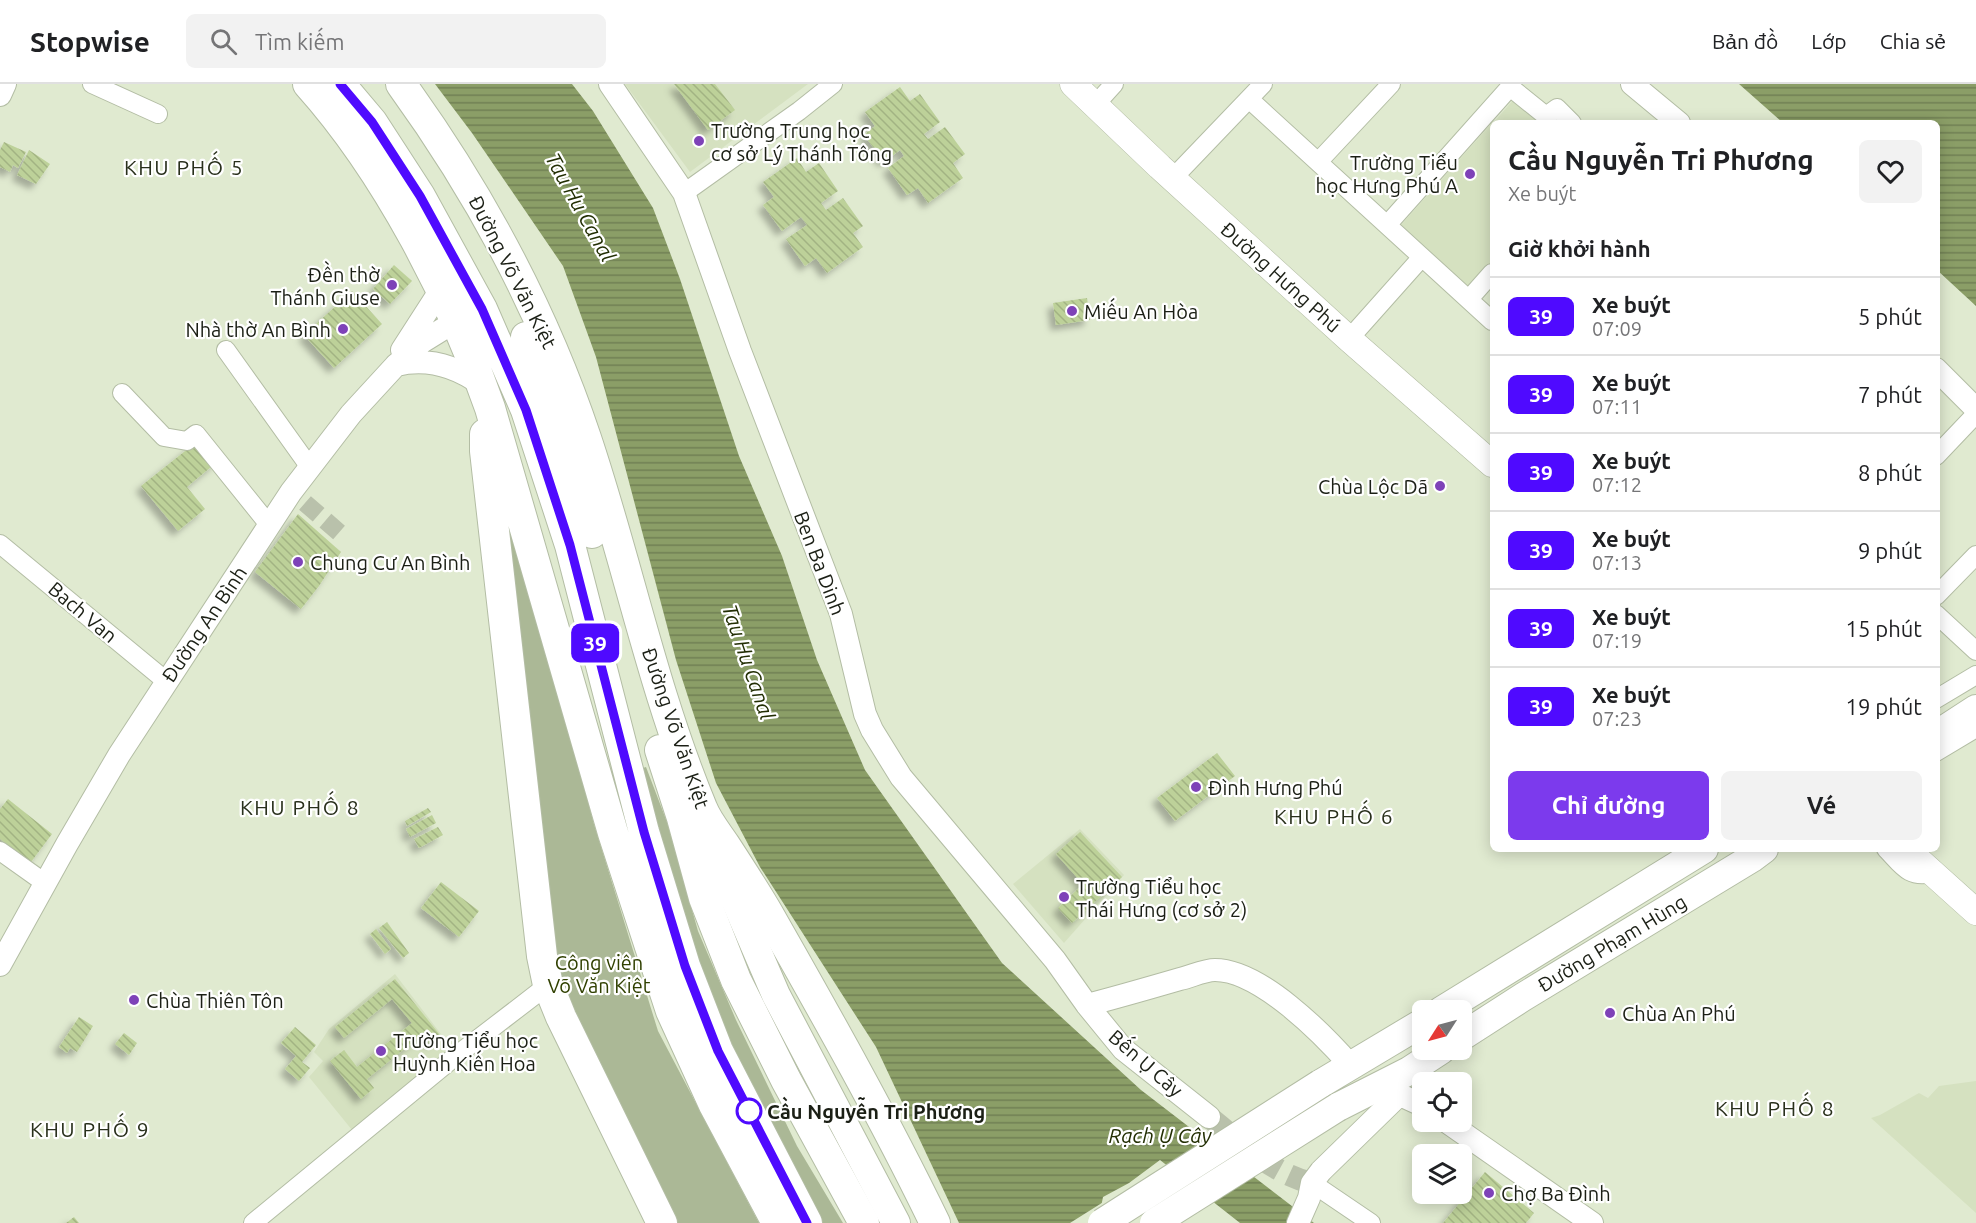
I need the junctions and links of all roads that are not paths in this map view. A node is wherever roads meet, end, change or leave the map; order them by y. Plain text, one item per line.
1 (6, 84) edge
2 (92, 84) edge
3 (308, 84) edge
4 (340, 84) edge
5 (383, 84) edge
6 (401, 84) edge
7 (610, 84) edge
8 (833, 84) edge
9 (1073, 84) edge
10 (1114, 84) edge
11 (1263, 84) edge
12 (1391, 84) edge
13 (1632, 84) edge
14 (0, 95) edge
15 (1249, 99) junction
16 (1095, 105) junction
17 (158, 114) dead end
18 (1568, 118) edge
19 (1675, 120) edge
20 (1318, 162) junction
21 (1173, 178) junction
22 (684, 193) junction
23 (1387, 225) junction
24 (1422, 257) junction
25 (454, 258) junction
26 (1490, 275) edge
27 (440, 291) junction
28 (517, 292) junction
29 (1469, 299) junction
30 (469, 315) junction
31 (1490, 319) edge
32 (1349, 339) junction
33 (226, 350) dead end
34 (396, 365) junction
35 (1940, 373) edge
36 (122, 393) dead end
37 (486, 397) junction
38 (1976, 411) edge
39 (1940, 452) edge
40 (1490, 462) edge
41 (309, 466) junction
42 (270, 526) junction
43 (0, 544) edge
44 (1976, 555) edge
45 (1940, 592) edge
46 (1940, 618) edge
47 (624, 642) junction
48 (1976, 651) edge
49 (1976, 675) edge
50 (166, 681) junction
51 (1976, 691) edge
52 (1940, 697) edge
53 (1976, 709) edge
54 (1940, 714) edge
55 (667, 716) junction
56 (1976, 728) edge
57 (1940, 732) edge
58 (1940, 750) edge
59 (704, 812) junction
60 (0, 851) edge
61 (1699, 852) edge
62 (1760, 852) edge
63 (1889, 852) edge
64 (1909, 852) edge
65 (1932, 873) junction
66 (45, 883) junction
67 (1976, 912) edge
68 (0, 965) edge
69 (548, 985) junction
70 (1459, 1000) edge
71 (1087, 1005) junction
72 (1412, 1029) edge
73 (1472, 1030) edge
74 (1426, 1060) edge
75 (1351, 1066) junction
76 (1389, 1090) junction
77 (1412, 1100) edge
78 (1209, 1117) tunnel mouth
79 (1461, 1132) edge
80 (1312, 1183) junction
81 (1300, 1220) edge
82 (253, 1223) edge
83 (662, 1223) edge
84 (777, 1223) edge
85 (807, 1223) edge
86 (864, 1223) edge
87 (896, 1223) edge
88 (935, 1223) edge
89 (1102, 1223) edge
90 (1154, 1223) edge
91 (1371, 1223) edge
92 (1592, 1223) edge

1 - 14 street
2 - 17 street
3 - 27 highway
4 - 25 highway
5 - 28 highway, Đường Võ Văn Kiệt
6 - 28 highway, Đường Võ Văn Kiệt
7 - 22 street, Ben Ba Dinh
8 - 22 street
9 - 16 main road, Đường Hưng Phú
10 - 16 street
11 - 15 street
12 - 20 street
13 - 19 street
15 - 20 street
15 - 21 street
16 - 21 main road, Đường Hưng Phú
18 - 23 street
20 - 23 street
21 - 32 main road, Đường Hưng Phú
22 - 71 street, Ben Ba Dinh
23 - 24 street
24 - 29 street
24 - 32 street
25 - 27 highway
25 - 30 highway
26 - 29 street
27 - 30 highway
27 - 34 street
28 - 30 highway
28 - 47 highway, Đường Võ Văn Kiệt
28 - 55 highway, Đường Võ Văn Kiệt
29 - 31 street
30 - 34 street, Đường An Bình
30 - 37 highway
30 - 85 highway
32 - 40 main road, Đường Hưng Phú
33 - 41 street
34 - 37 street
34 - 41 street, Đường An Bình
35 - 38 street
36 - 42 street
37 - 69 highway
37 - 84 highway
38 - 39 street
41 - 42 street, Đường An Bình
42 - 50 street, Đường An Bình
43 - 50 street, Bach Van
44 - 45 street
46 - 48 street
47 - 55 highway
47 - 86 highway, Đường Võ Văn Kiệt
49 - 52 street
50 - 66 street, Đường An Bình
51 - 54 main road
53 - 57 main road
55 - 59 highway, Đường Võ Văn Kiệt
56 - 58 street
59 - 87 main road
59 - 88 highway, Đường Võ Văn Kiệt
60 - 66 street
61 - 70 main road, Đường Phạm Hùng
62 - 73 main road, Đường Phạm Hùng
63 - 65 street
64 - 65 main road
65 - 67 main road
66 - 68 street, Đường An Bình
69 - 82 street
69 - 83 highway
71 - 75 street
71 - 78 street, Bến Ụ Cây
72 - 75 main road
74 - 76 main road
75 - 89 main road, bridge
76 - 77 street
76 - 80 street
76 - 90 main road, bridge
79 - 92 street
80 - 81 street
80 - 91 street

